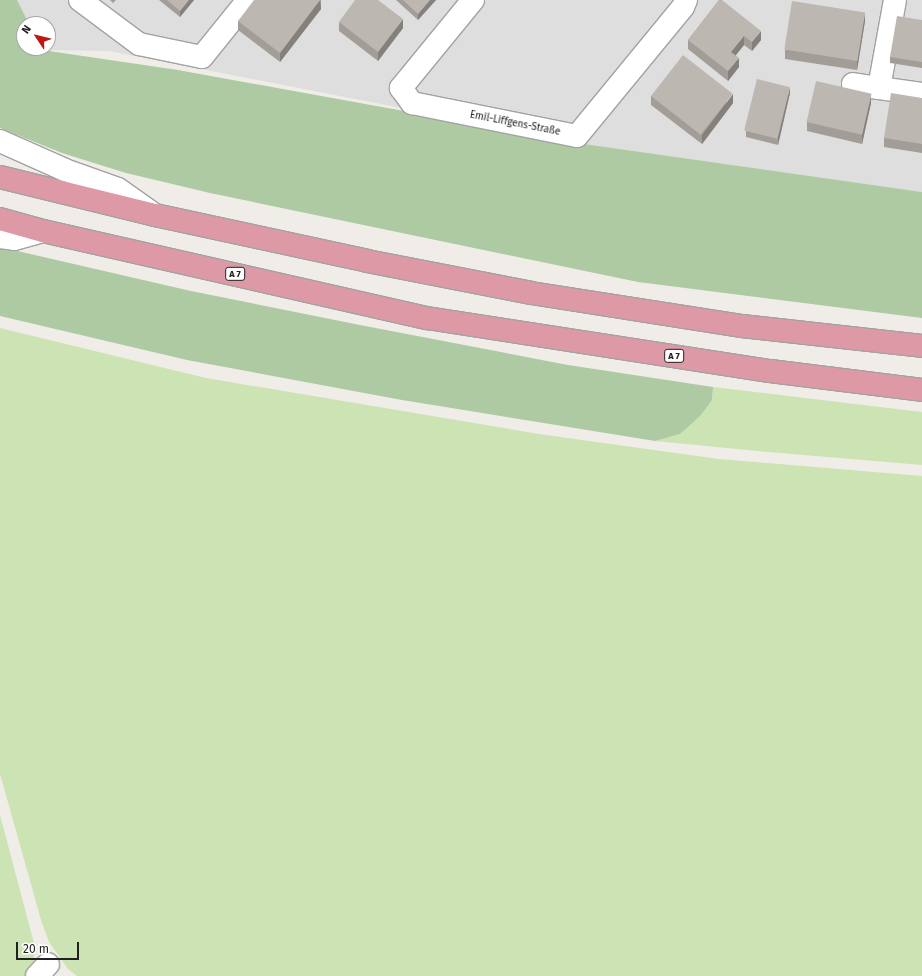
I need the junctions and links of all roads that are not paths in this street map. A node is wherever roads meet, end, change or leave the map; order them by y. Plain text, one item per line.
1 (80, 0) edge
2 (248, 0) edge
3 (474, 0) edge
4 (686, 0) edge
5 (895, 0) edge
6 (853, 84) dead end
7 (879, 88) junction
8 (922, 94) edge
9 (0, 141) edge
10 (0, 177) edge
11 (155, 215) junction
12 (0, 219) edge
13 (43, 230) junction
14 (0, 237) edge
15 (922, 346) edge
16 (922, 390) edge

1 - 2 street
3 - 4 street, Emil-Liffgens-Straße
5 - 7 street
6 - 7 street
7 - 8 street
9 - 11 street
10 - 11 highway
11 - 15 highway
12 - 13 highway, A 7
13 - 14 street
13 - 16 highway, A 7

